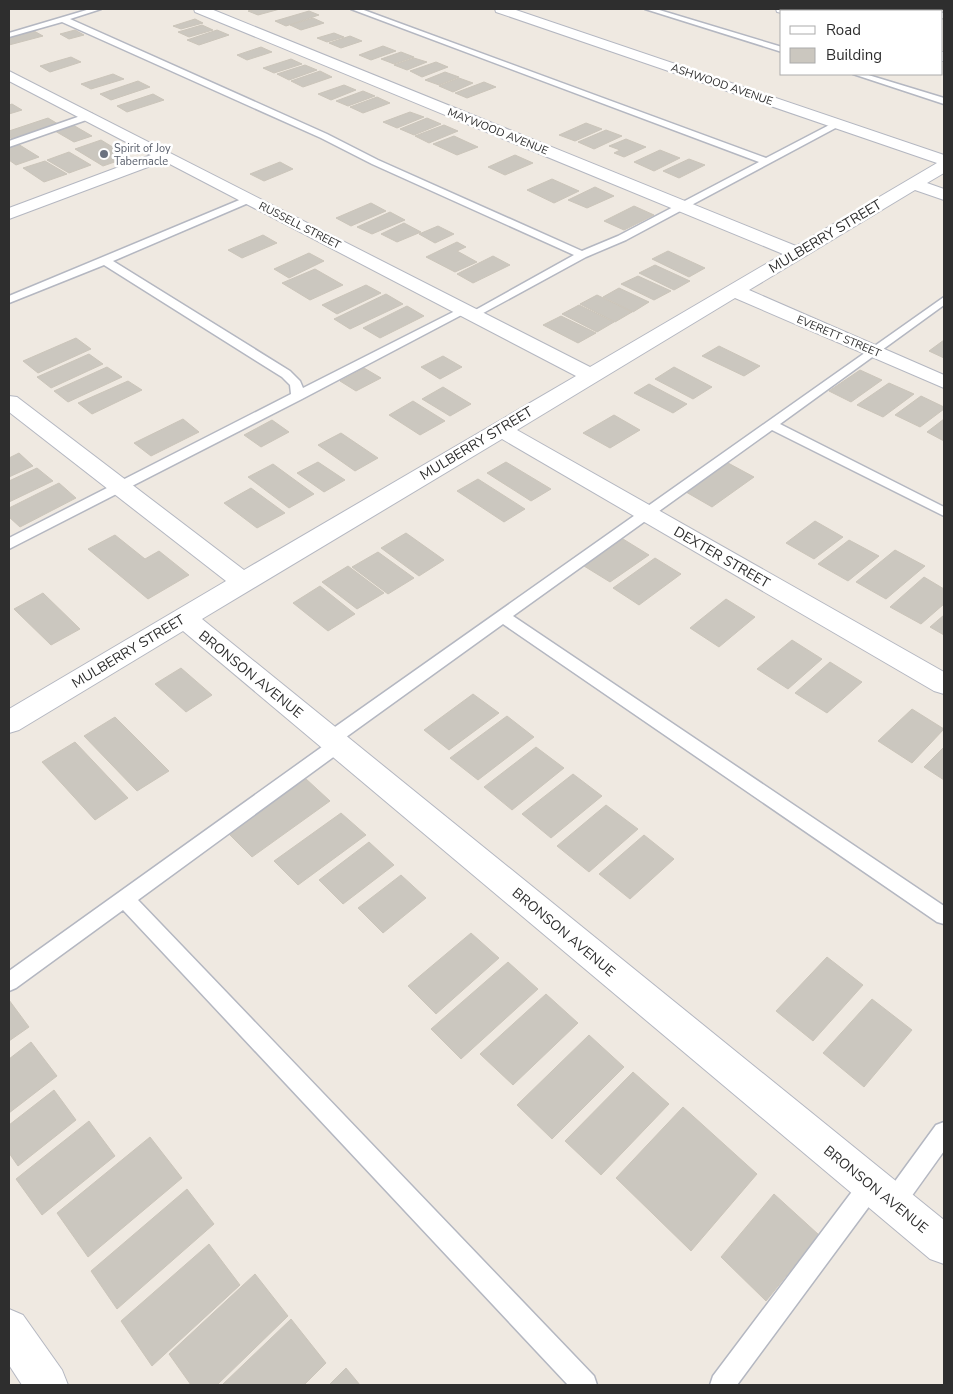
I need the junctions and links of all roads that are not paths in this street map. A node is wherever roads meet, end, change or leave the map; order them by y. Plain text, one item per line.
1 (97, 9) edge
2 (200, 9) edge
3 (355, 9) edge
4 (500, 9) edge
5 (649, 9) edge
6 (64, 19) junction
7 (9, 35) edge
8 (780, 49) edge
9 (9, 75) edge
10 (859, 75) edge
11 (944, 101) edge
12 (89, 116) junction
13 (838, 124) junction
14 (9, 144) edge
15 (165, 155) junction
16 (944, 160) edge
17 (765, 161) junction
18 (944, 166) edge
19 (913, 184) junction
20 (944, 196) edge
21 (249, 199) junction
22 (681, 206) junction
23 (9, 214) edge
24 (797, 253) junction
25 (582, 256) junction
26 (105, 261) junction
27 (734, 291) junction
28 (9, 300) edge
29 (944, 300) edge
30 (470, 312) junction
31 (874, 351) junction
32 (590, 376) junction
33 (944, 382) edge
34 (298, 396) junction
35 (9, 402) edge
36 (770, 424) junction
37 (500, 429) junction
38 (120, 487) junction
39 (645, 512) junction
40 (944, 512) edge
41 (9, 544) edge
42 (243, 582) junction
43 (502, 616) junction
44 (184, 618) junction
45 (944, 684) edge
46 (9, 722) edge
47 (334, 742) junction
48 (124, 898) junction
49 (944, 916) edge
50 (9, 982) edge
51 (944, 1133) edge
52 (882, 1194) junction
53 (944, 1245) edge
54 (9, 1329) edge
55 (47, 1385) edge
56 (585, 1385) edge
57 (722, 1385) edge

1 - 6 lane
2 - 22 street, MAYWOOD AVENUE
3 - 17 lane
4 - 13 street, ASHWOOD AVENUE
5 - 8 lane
6 - 7 lane
6 - 25 lane
9 - 12 street, RUSSELL STREET
10 - 11 lane
12 - 14 lane
12 - 15 street, RUSSELL STREET
13 - 16 street, ASHWOOD AVENUE
13 - 17 lane
15 - 21 street, RUSSELL STREET
15 - 23 street
17 - 22 lane
18 - 19 street, MULBERRY STREET
19 - 20 street
19 - 24 street, MULBERRY STREET
21 - 26 lane
21 - 30 street, RUSSELL STREET
22 - 24 street, MAYWOOD AVENUE
22 - 25 lane
24 - 27 street, MULBERRY STREET
25 - 30 lane
26 - 28 lane
26 - 34 lane
27 - 31 street, EVERETT STREET
27 - 32 street, MULBERRY STREET
29 - 31 lane
30 - 32 street, RUSSELL STREET
30 - 34 lane
31 - 33 street, EVERETT STREET
31 - 36 lane
32 - 37 street, MULBERRY STREET
34 - 38 lane
35 - 38 street
36 - 39 lane
36 - 40 lane
37 - 39 street, DEXTER STREET
37 - 42 street, MULBERRY STREET
38 - 41 lane
38 - 42 street
39 - 43 lane
39 - 45 street, DEXTER STREET
42 - 44 street, MULBERRY STREET
43 - 47 lane
43 - 49 lane
44 - 46 street, MULBERRY STREET
44 - 47 street, BRONSON AVENUE
47 - 48 lane
47 - 52 street, BRONSON AVENUE
48 - 50 lane
48 - 56 lane
51 - 52 lane
52 - 53 street, BRONSON AVENUE
52 - 57 lane
54 - 55 street

